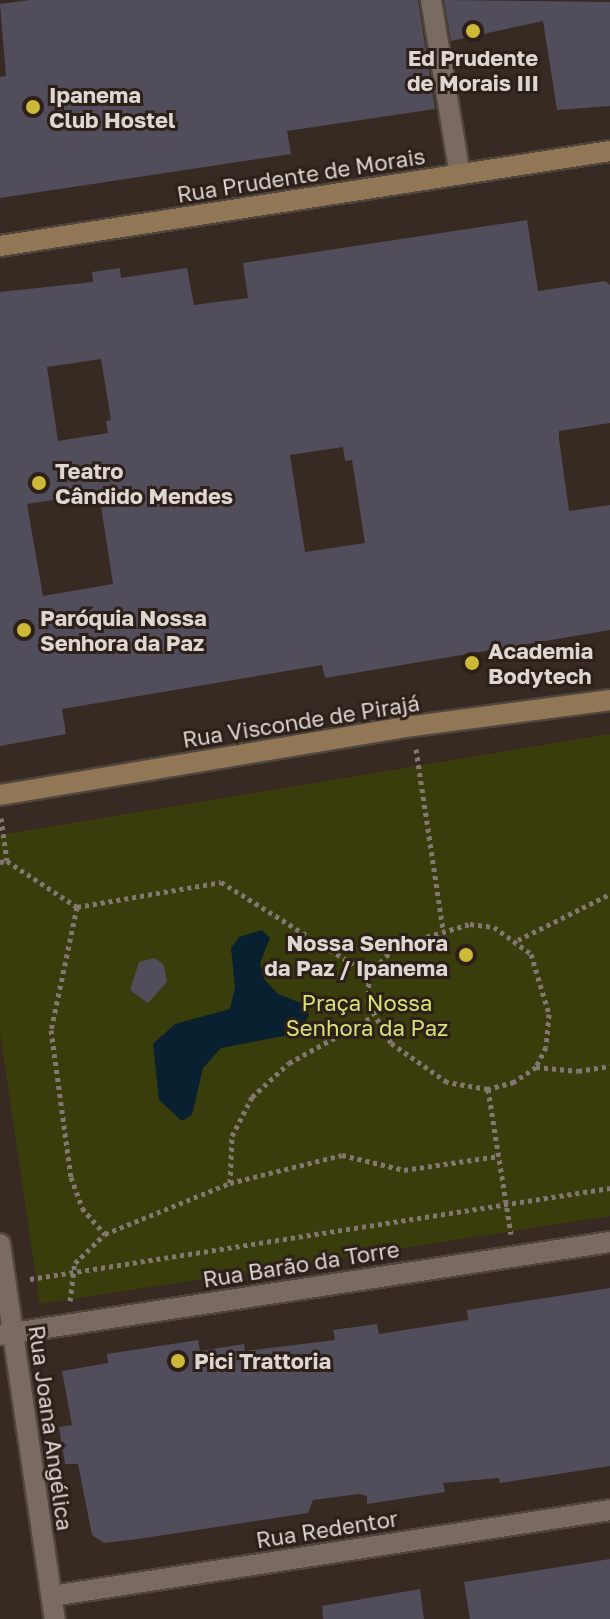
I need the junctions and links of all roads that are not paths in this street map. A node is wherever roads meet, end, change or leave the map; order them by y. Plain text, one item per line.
1 (431, 0) edge
2 (610, 151) edge
3 (460, 175) junction
4 (0, 246) edge
5 (610, 700) edge
6 (0, 795) edge
7 (610, 1242) edge
8 (0, 1244) edge
9 (6, 1334) edge
10 (610, 1510) edge
11 (52, 1596) junction
12 (55, 1619) edge

1 - 3 street
2 - 3 main road, Rua Prudente de Morais
3 - 4 main road, Rua Prudente de Morais
5 - 6 main road, Rua Visconde de Pirajá
7 - 9 street, Rua Barão da Torre
8 - 9 street, Rua Joana Angélica
9 - 11 street, Rua Joana Angélica
10 - 11 street, Rua Redentor
11 - 12 street, Rua Joana Angélica

